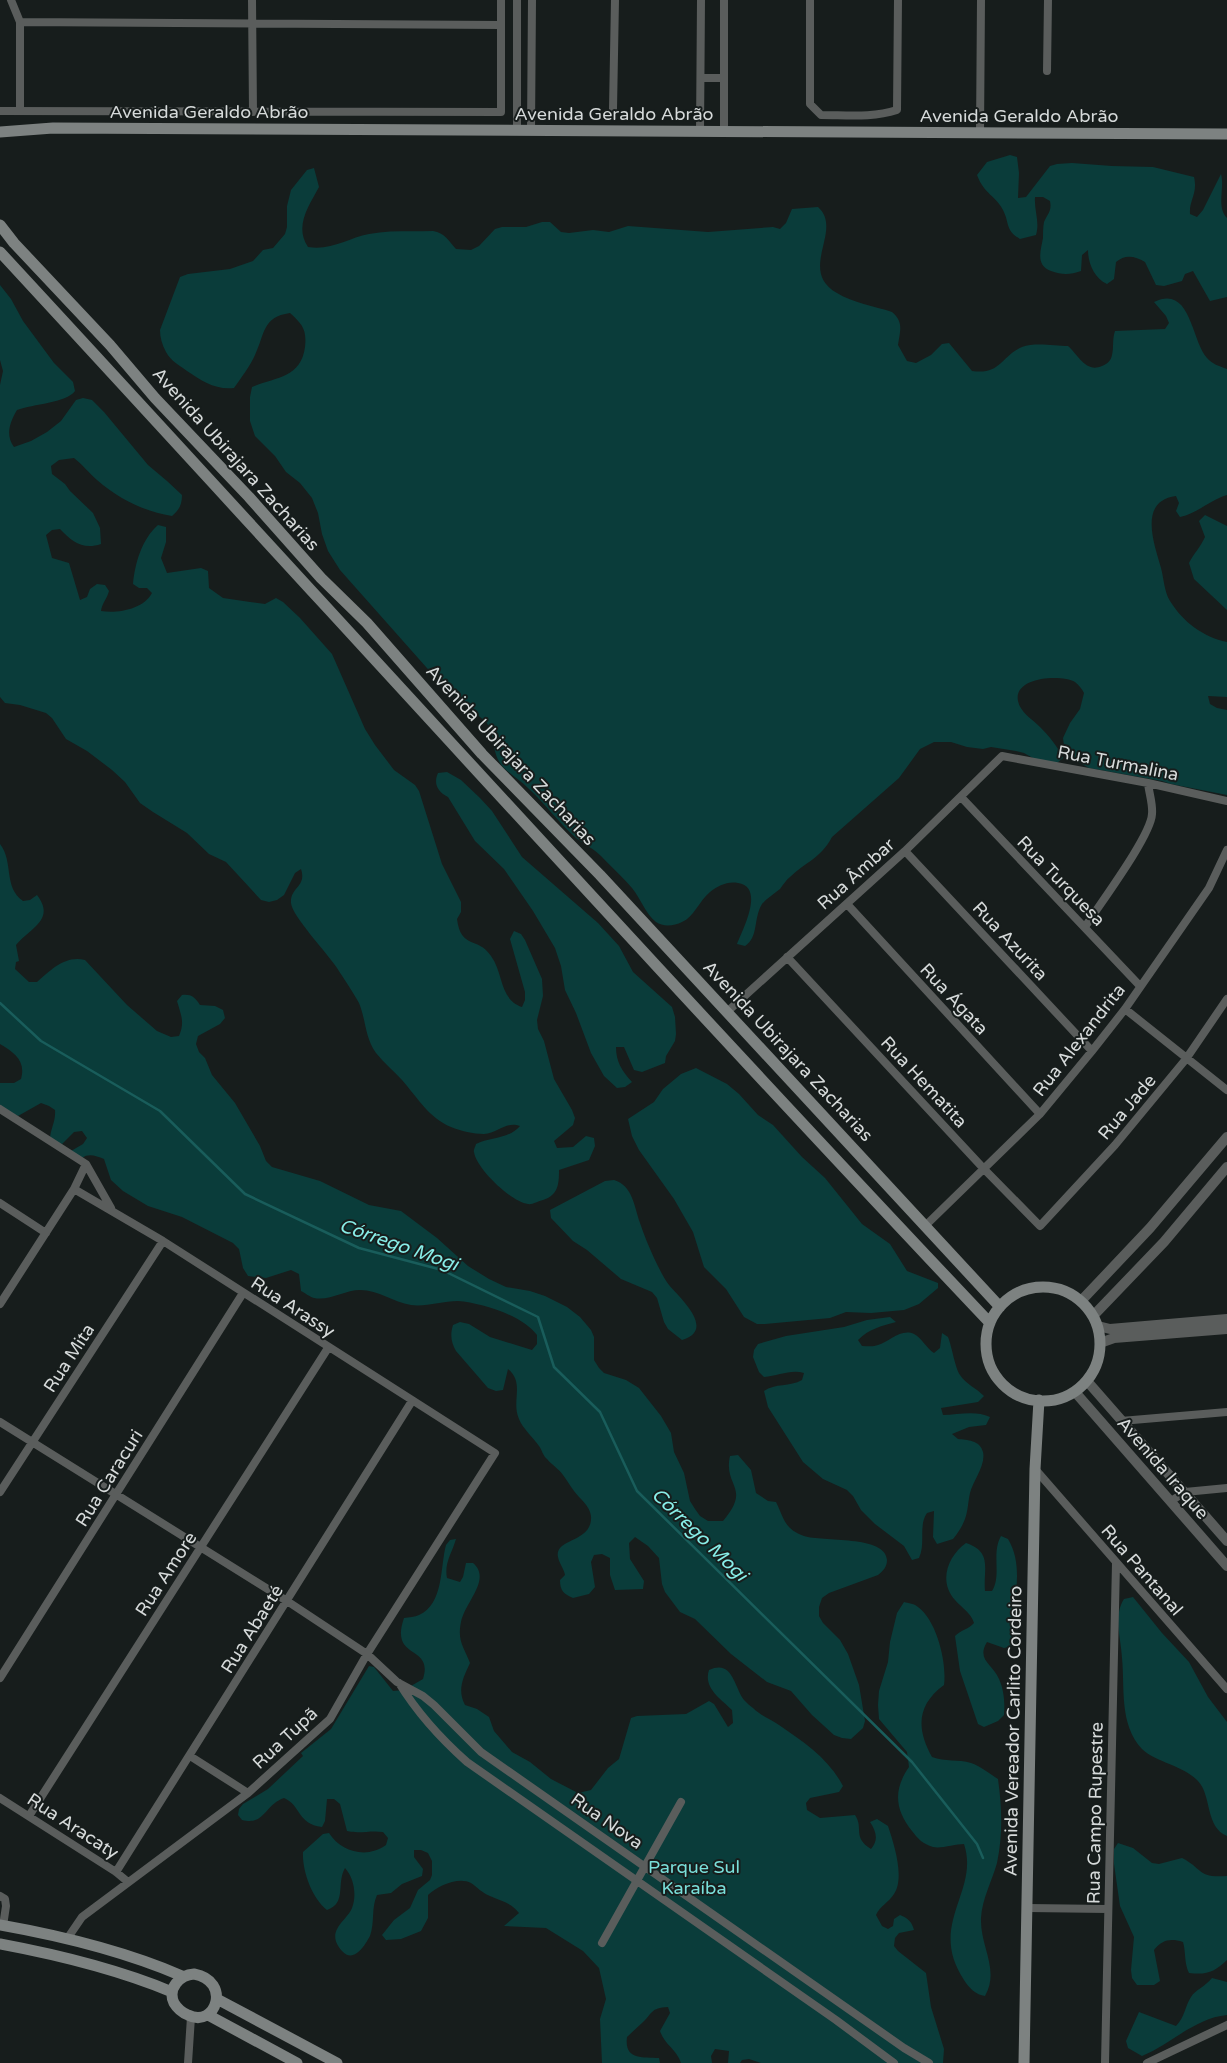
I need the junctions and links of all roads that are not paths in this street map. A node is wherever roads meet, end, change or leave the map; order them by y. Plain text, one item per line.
1 (11, 0) edge
2 (252, 0) edge
3 (501, 0) edge
4 (517, 0) edge
5 (532, 0) edge
6 (615, 0) edge
7 (701, 0) edge
8 (724, 0) edge
9 (810, 0) edge
10 (898, 0) edge
11 (981, 0) edge
12 (1048, 0) edge
13 (20, 22) junction
14 (252, 24) junction
15 (501, 26) junction
16 (1047, 71) dead end
17 (701, 78) junction
18 (724, 78) junction
19 (613, 109) dead end
20 (0, 111) edge
21 (20, 111) junction
22 (253, 112) junction
23 (517, 131) junction
24 (531, 131) junction
25 (0, 132) edge
26 (700, 132) junction
27 (724, 132) junction
28 (980, 133) junction
29 (1227, 134) edge
30 (0, 225) edge
31 (0, 252) edge
32 (1002, 756) joint
33 (1148, 783) junction
34 (961, 797) junction
35 (1227, 801) edge
36 (1227, 850) edge
37 (905, 851) junction
38 (847, 904) junction
39 (1085, 927) junction
40 (787, 957) junction
41 (1140, 986) junction
42 (1227, 999) edge
43 (1125, 1009) junction
44 (728, 1011) junction
45 (1092, 1051) junction
46 (1186, 1059) junction
47 (1227, 1090) edge
48 (0, 1109) edge
49 (1040, 1114) junction
50 (1227, 1137) edge
51 (1213, 1155) junction
52 (86, 1164) junction
53 (1227, 1167) edge
54 (984, 1169) junction
55 (74, 1188) junction
56 (0, 1203) edge
57 (112, 1210) junction
58 (925, 1226) junction
59 (1040, 1226) joint
60 (46, 1233) junction
61 (163, 1241) junction
62 (243, 1293) junction
63 (1081, 1301) junction
64 (0, 1304) edge
65 (1000, 1307) junction
66 (1227, 1319) edge
67 (1095, 1321) junction
68 (990, 1323) junction
69 (1227, 1329) edge
70 (1100, 1344) junction
71 (328, 1348) junction
72 (1087, 1381) junction
73 (1074, 1392) junction
74 (1039, 1400) junction
75 (412, 1401) junction
76 (1227, 1412) edge
77 (1121, 1421) junction
78 (0, 1422) edge
79 (33, 1442) junction
80 (495, 1454) joint
81 (1035, 1469) junction
82 (1227, 1488) edge
83 (0, 1492) edge
84 (1184, 1492) junction
85 (117, 1495) junction
86 (1171, 1501) junction
87 (1227, 1541) edge
88 (201, 1547) junction
89 (1116, 1563) junction
90 (1227, 1566) edge
91 (287, 1601) junction
92 (367, 1654) junction
93 (0, 1678) edge
94 (397, 1682) junction
95 (1227, 1689) edge
96 (190, 1756) junction
97 (248, 1793) junction
98 (0, 1798) edge
99 (681, 1802) dead end
100 (29, 1816) junction
101 (645, 1866) junction
102 (116, 1872) junction
103 (636, 1881) junction
104 (128, 1882) junction
105 (2, 1898) edge
106 (1028, 1908) junction
107 (1108, 1909) junction
108 (2, 1925) edge
109 (67, 1939) junction
110 (602, 1943) dead end
111 (0, 1944) edge
112 (182, 1976) junction
113 (172, 1992) junction
114 (217, 1999) junction
115 (208, 2014) junction
116 (191, 2017) junction
117 (1227, 2025) edge
118 (188, 2063) edge
119 (297, 2063) edge
120 (337, 2063) edge
121 (894, 2063) edge
122 (929, 2063) edge
123 (1024, 2063) edge
124 (1105, 2063) edge
125 (1147, 2063) edge

1 - 13 street
2 - 14 street
3 - 15 street
4 - 23 street
5 - 24 street
6 - 19 street
7 - 17 street
8 - 18 street
9 - 10 street
11 - 28 street
12 - 16 street
13 - 14 street
13 - 21 street
14 - 15 street
14 - 22 street
15 - 22 street
17 - 18 street
17 - 26 street
18 - 27 street
20 - 21 street
21 - 22 street
23 - 24 main road, Avenida Geraldo Abrão
23 - 25 main road, Avenida Geraldo Abrão
24 - 26 main road, Avenida Geraldo Abrão
26 - 27 main road, Avenida Geraldo Abrão
27 - 28 main road, Avenida Geraldo Abrão
28 - 29 main road, Avenida Geraldo Abrão
30 - 44 main road, Avenida Ubirajara Zacharias
31 - 68 main road, Avenida Ubirajara Zacharias
32 - 33 street, Rua Turmalina
32 - 34 street, Rua Âmbar
33 - 35 street, Rua Turmalina
33 - 39 street
34 - 37 street, Rua Âmbar
34 - 39 street, Rua Turquesa
36 - 41 street, Rua Alexandrita
37 - 38 street, Rua Âmbar
37 - 45 street, Rua Azurita
38 - 40 street, Rua Âmbar
38 - 49 street, Rua Ágata
39 - 41 street, Rua Turquesa
40 - 44 street, Rua Âmbar
40 - 54 street, Rua Hematita
41 - 43 street, Rua Alexandrita
42 - 46 street, Rua Jade
43 - 45 street, Rua Alexandrita
43 - 46 street
44 - 58 main road, Avenida Ubirajara Zacharias
45 - 49 street, Rua Alexandrita
46 - 47 street
46 - 59 street, Rua Jade
48 - 52 street
49 - 54 street, Rua Alexandrita
50 - 51 street
51 - 53 street
51 - 63 street
52 - 55 street
52 - 57 street
53 - 67 street
54 - 58 street, Rua Alexandrita
54 - 59 street, Rua Hematita
55 - 57 street, Rua Arassy
55 - 60 street
56 - 60 street
57 - 61 street, Rua Arassy
58 - 65 main road, Avenida Ubirajara Zacharias
60 - 64 street
61 - 62 street, Rua Arassy
61 - 79 street, Rua Mita
62 - 71 street, Rua Arassy
62 - 85 street, Rua Caracuri
63 - 65 main road
63 - 67 main road
65 - 68 main road
66 - 67 street
67 - 70 main road
68 - 74 main road
69 - 70 street
70 - 72 main road
71 - 75 street, Rua Arassy
71 - 88 street, Rua Amore
72 - 73 main road
72 - 77 street, Avenida Iraque
73 - 74 main road
73 - 86 street, Avenida Iraque
74 - 81 main road, Avenida Vereador Carlito Cordeiro
75 - 80 street, Rua Arassy
75 - 91 street, Rua Abaeté
76 - 77 street
77 - 84 street, Avenida Iraque
78 - 79 street, Rua Nova
79 - 83 street, Rua Mita
79 - 85 street, Rua Nova
80 - 92 street, Rua Tupã
81 - 89 street, Rua Pantanal
81 - 106 main road, Avenida Vereador Carlito Cordeiro
82 - 84 street
84 - 86 street
84 - 87 street, Avenida Iraque
85 - 88 street, Rua Nova
85 - 93 street, Rua Caracuri
86 - 90 street, Avenida Iraque
88 - 91 street, Rua Nova
88 - 100 street, Rua Amore
89 - 95 street, Rua Pantanal
89 - 107 street, Rua Campo Rupestre
91 - 92 street, Rua Nova
91 - 96 street, Rua Abaeté
92 - 94 street, Rua Nova
92 - 97 street, Rua Tupã
94 - 101 street, Rua Nova
94 - 103 street, Rua Nova
96 - 97 street
96 - 102 street, Rua Abaeté
97 - 104 street, Rua Tupã
98 - 100 street, Rua Aracaty
99 - 101 street
100 - 102 street, Rua Aracaty
101 - 103 street
101 - 122 street, Rua Nova
102 - 104 street, Rua Aracaty
103 - 110 street
103 - 121 street, Rua Nova
104 - 109 street, Rua Tupã
105 - 108 street
106 - 107 street
106 - 123 main road, Avenida Vereador Carlito Cordeiro
107 - 124 street, Rua Campo Rupestre
108 - 109 main road
109 - 112 main road
111 - 113 main road
112 - 113 main road
112 - 114 main road
113 - 116 main road
114 - 115 main road
114 - 120 main road
115 - 116 main road
115 - 119 main road
116 - 118 street
117 - 125 street

